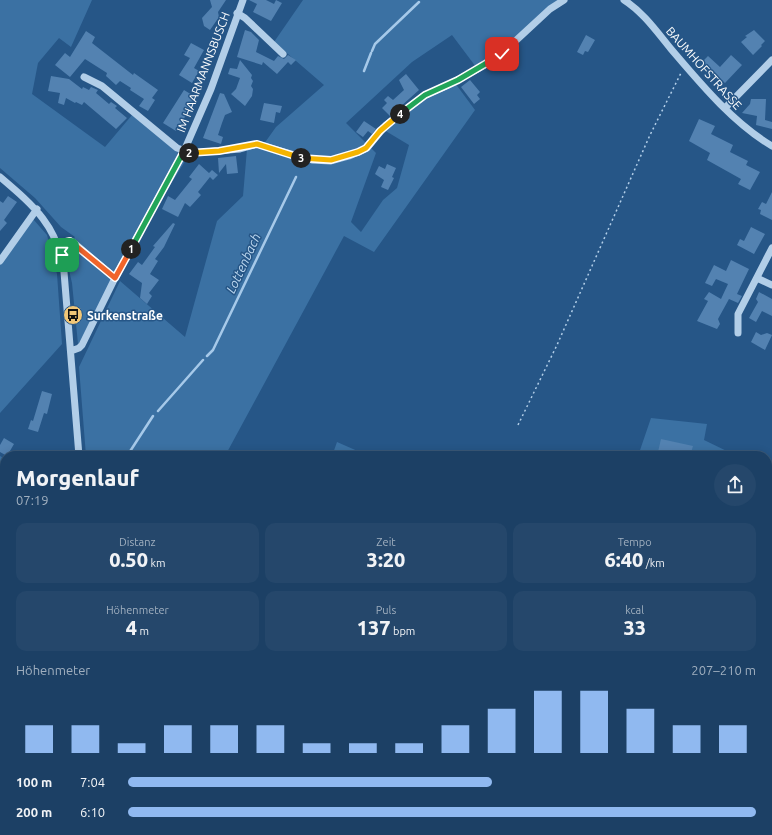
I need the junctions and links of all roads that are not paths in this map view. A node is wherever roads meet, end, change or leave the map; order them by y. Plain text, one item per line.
1 (243, 0) edge
2 (564, 0) edge
3 (624, 0) edge
4 (237, 13) junction
5 (283, 54) dead end
6 (772, 60) edge
7 (84, 77) dead end
8 (725, 108) junction
9 (772, 146) edge
10 (184, 151) junction
11 (0, 177) edge
12 (36, 209) junction
13 (58, 244) junction
14 (772, 248) edge
15 (0, 261) edge
16 (115, 278) junction
17 (757, 278) junction
18 (772, 285) edge
19 (738, 333) dead end
20 (71, 351) junction
21 (79, 451) edge

1 - 4 street, IM HAARMANNSBUSCH
2 - 10 street
3 - 8 street, BAUMHOFSTRASSE
4 - 5 street
4 - 10 street, IM HAARMANNSBUSCH
6 - 8 street
7 - 10 street, IM HAARMANNSBUSCH
8 - 9 street, BAUMHOFSTRASSE
10 - 16 street, IM HAARMANNSBUSCH
11 - 12 street
12 - 13 street
12 - 15 street
13 - 16 street
13 - 20 street
14 - 17 street
16 - 20 street, IM HAARMANNSBUSCH
17 - 18 street
17 - 19 street
20 - 21 street

